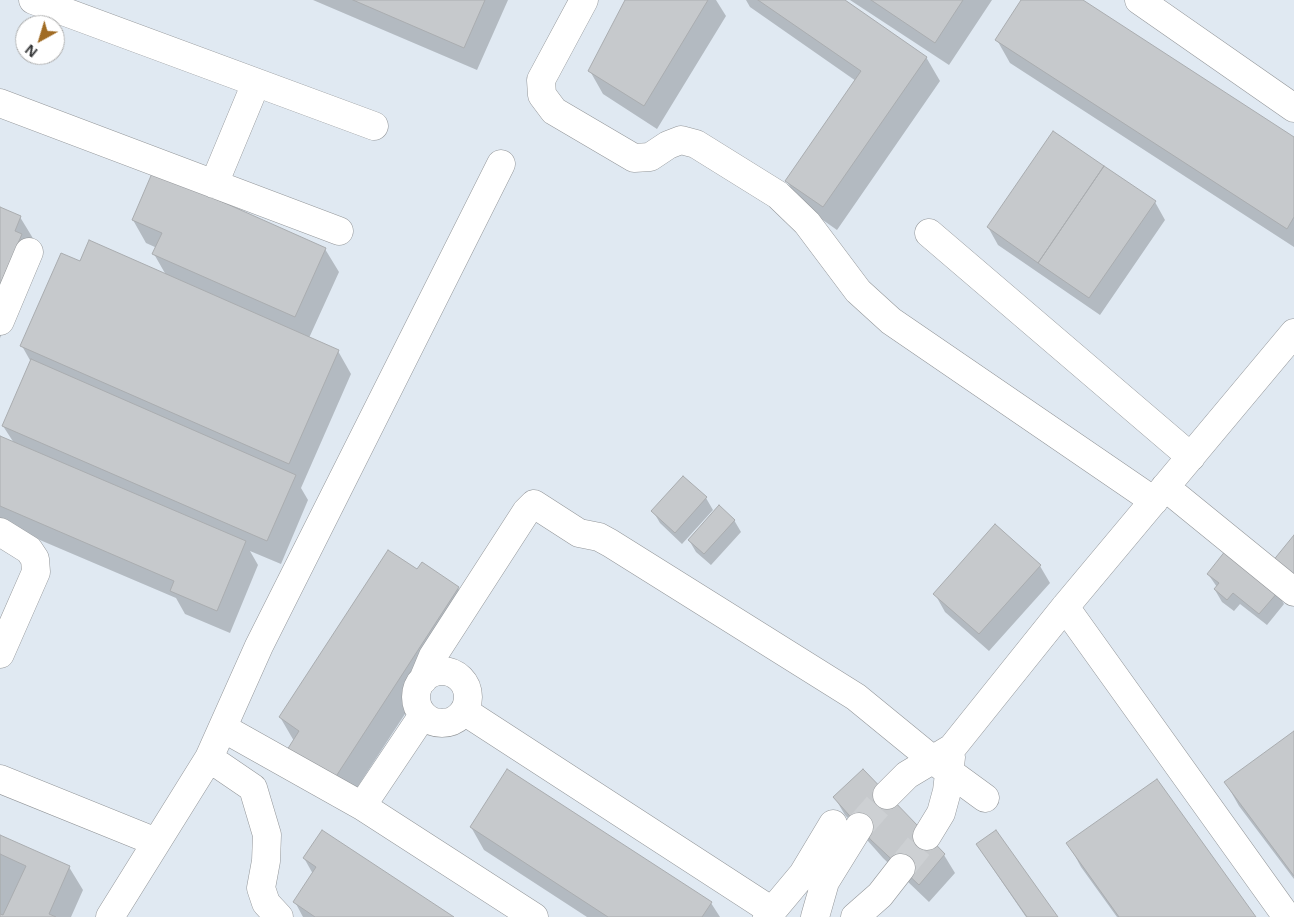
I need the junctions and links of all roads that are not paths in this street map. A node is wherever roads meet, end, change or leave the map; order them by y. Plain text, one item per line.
1 (33, 0) edge
2 (584, 0) edge
3 (1139, 0) edge
4 (256, 83) junction
5 (0, 103) edge
6 (1294, 108) edge
7 (374, 126) dead end
8 (501, 164) dead end
9 (214, 184) junction
10 (339, 230) dead end
11 (929, 233) dead end
12 (29, 252) dead end
13 (0, 321) edge
14 (1294, 332) edge
15 (1190, 457) junction
16 (1159, 494) junction
17 (0, 532) edge
18 (1294, 592) edge
19 (1065, 607) junction
20 (447, 634) junction
21 (0, 654) edge
22 (458, 678) junction
23 (423, 680) junction
24 (464, 711) junction
25 (423, 715) junction
26 (223, 728) junction
27 (209, 758) junction
28 (945, 760) junction
29 (0, 779) edge
30 (887, 795) tunnel mouth
31 (985, 798) dead end
32 (362, 806) junction
33 (928, 836) tunnel mouth
34 (156, 842) junction
35 (901, 868) tunnel mouth
36 (770, 914) edge
37 (110, 917) edge
38 (279, 917) edge
39 (534, 917) edge
40 (815, 917) edge
41 (855, 917) edge
42 (1287, 917) edge

1 - 4 lane
2 - 16 lane
3 - 6 lane
4 - 7 lane
4 - 9 lane
5 - 9 lane
8 - 26 lane
9 - 10 lane
11 - 15 lane
12 - 13 lane
14 - 15 lane
15 - 16 lane
16 - 18 lane
16 - 19 lane
17 - 21 lane
19 - 28 lane
19 - 42 lane
20 - 22 lane
20 - 23 lane
20 - 28 lane
22 - 23 lane
22 - 24 lane
23 - 25 lane
24 - 25 lane
24 - 36 lane
25 - 32 lane
26 - 27 lane
26 - 32 lane
27 - 34 lane
27 - 38 lane
28 - 30 lane
28 - 31 lane
28 - 33 lane
29 - 34 lane
32 - 39 lane
34 - 37 lane
35 - 41 lane
36 - 40 lane

